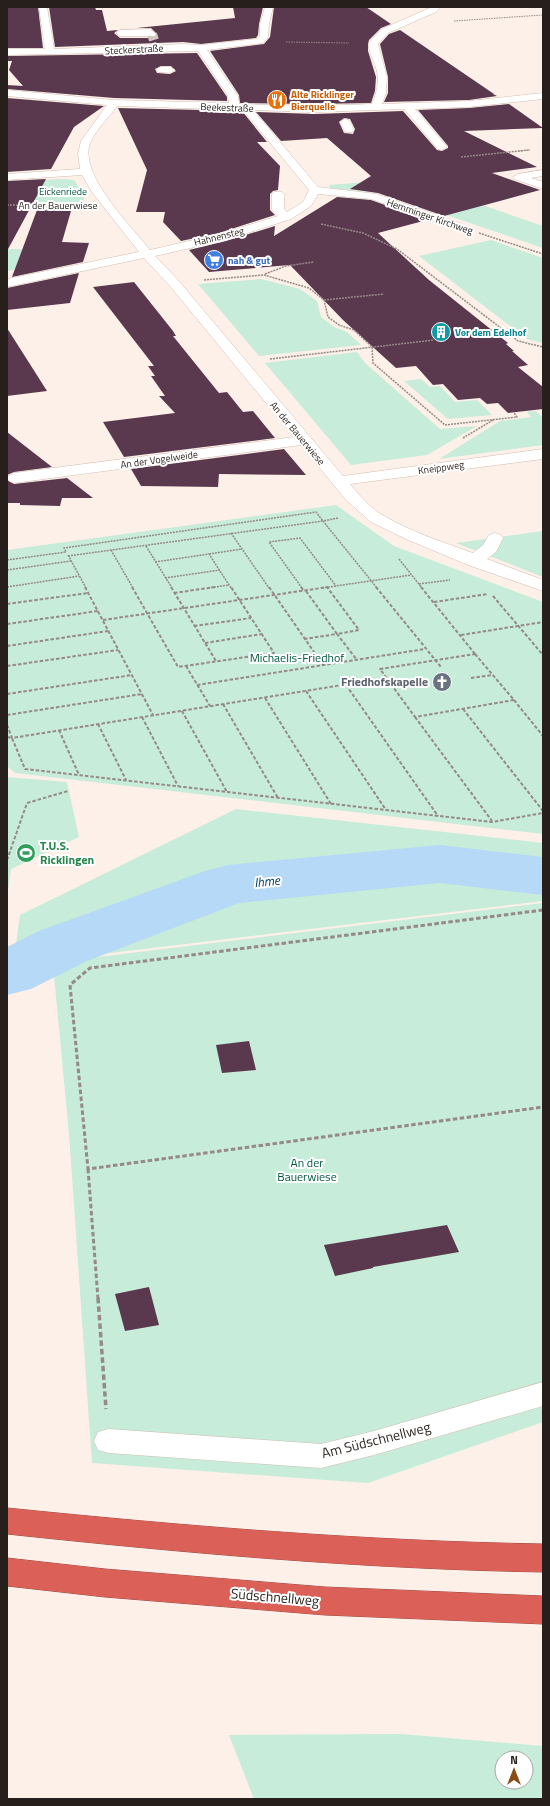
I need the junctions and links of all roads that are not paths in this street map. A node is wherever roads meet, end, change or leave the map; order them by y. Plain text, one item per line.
1 (43, 7) edge
2 (269, 7) edge
3 (437, 7) edge
4 (120, 33) dead end
5 (152, 34) dead end
6 (201, 48) junction
7 (7, 52) edge
8 (50, 52) junction
9 (7, 93) edge
10 (543, 96) edge
11 (114, 103) junction
12 (234, 106) junction
13 (375, 107) junction
14 (408, 107) junction
15 (247, 108) junction
16 (442, 147) road end
17 (86, 172) junction
18 (543, 173) edge
19 (7, 177) edge
20 (540, 185) dead end
21 (314, 190) junction
22 (278, 194) dead end
23 (287, 217) junction
24 (458, 226) road end
25 (147, 254) junction
26 (7, 283) edge
27 (303, 440) junction
28 (543, 454) edge
29 (14, 478) dead end
30 (338, 481) junction
31 (494, 538) dead end
32 (474, 561) junction
33 (543, 586) edge
34 (543, 1394) edge
35 (109, 1441) road end
36 (7, 1521) edge
37 (543, 1558) edge
38 (7, 1572) edge
39 (543, 1610) edge

1 - 8 street
2 - 6 street, Steckerstraße
3 - 13 street
4 - 5 street
6 - 8 street, Steckerstraße
6 - 12 street
7 - 8 street, Steckerstraße
9 - 11 street, Beekestraße
10 - 14 street, Beekestraße
11 - 12 street, Beekestraße
11 - 17 street, An der Bauerwiese
12 - 15 street, Beekestraße
13 - 14 street, Beekestraße
13 - 15 street, Beekestraße
14 - 16 street
15 - 21 street
17 - 19 street
17 - 25 street, An der Bauerwiese
18 - 20 street
21 - 23 street, Hahnensteg
21 - 24 street, Hemminger Kirchweg
22 - 23 street
23 - 25 street, Hahnensteg
25 - 26 street, Hahnensteg
25 - 27 street, An der Bauerwiese
27 - 29 street, An der Vogelweide
27 - 30 street, An der Bauerwiese
28 - 30 street, Kneippweg
30 - 32 street, An der Bauerwiese
31 - 32 street
32 - 33 street, An der Bauerwiese
34 - 35 street, Am Südschnellweg
36 - 37 highway
38 - 39 highway, Südschnellweg

